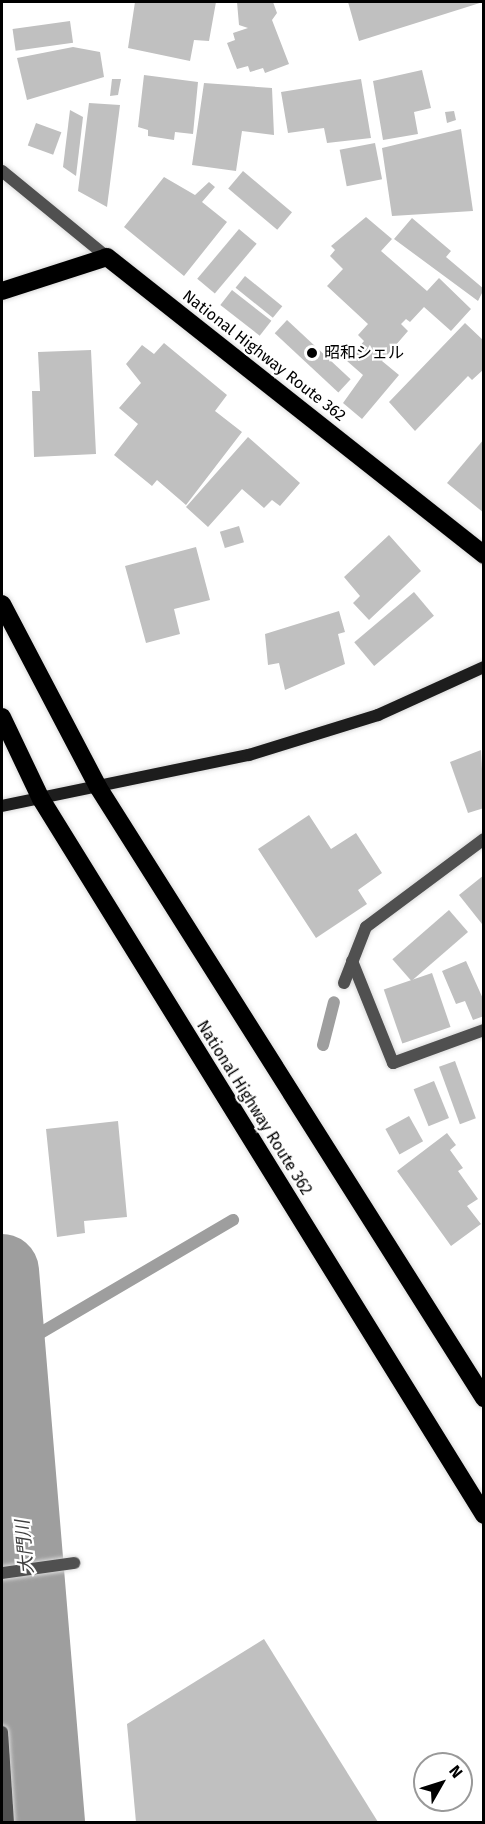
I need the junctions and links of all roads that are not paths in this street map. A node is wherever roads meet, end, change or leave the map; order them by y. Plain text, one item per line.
1 (2, 171) edge
2 (107, 257) junction
3 (2, 291) edge
4 (483, 555) edge
5 (2, 604) edge
6 (483, 667) edge
7 (2, 717) edge
8 (98, 787) junction
9 (41, 799) junction
10 (2, 806) edge
11 (483, 839) edge
12 (352, 961) junction
13 (344, 983) dead end
14 (483, 1030) edge
15 (483, 1398) edge
16 (483, 1515) edge
17 (74, 1563) dead end
18 (2, 1573) edge
19 (2, 1732) edge
20 (8, 1822) edge

1 - 2 street
2 - 3 highway
2 - 4 highway, National Highway Route 362
5 - 8 highway
6 - 8 street
7 - 9 highway, National Highway Route 362
8 - 9 street
8 - 15 highway
9 - 10 street
9 - 16 highway, National Highway Route 362
11 - 12 street
12 - 13 street
12 - 14 street
17 - 18 street
19 - 20 street

